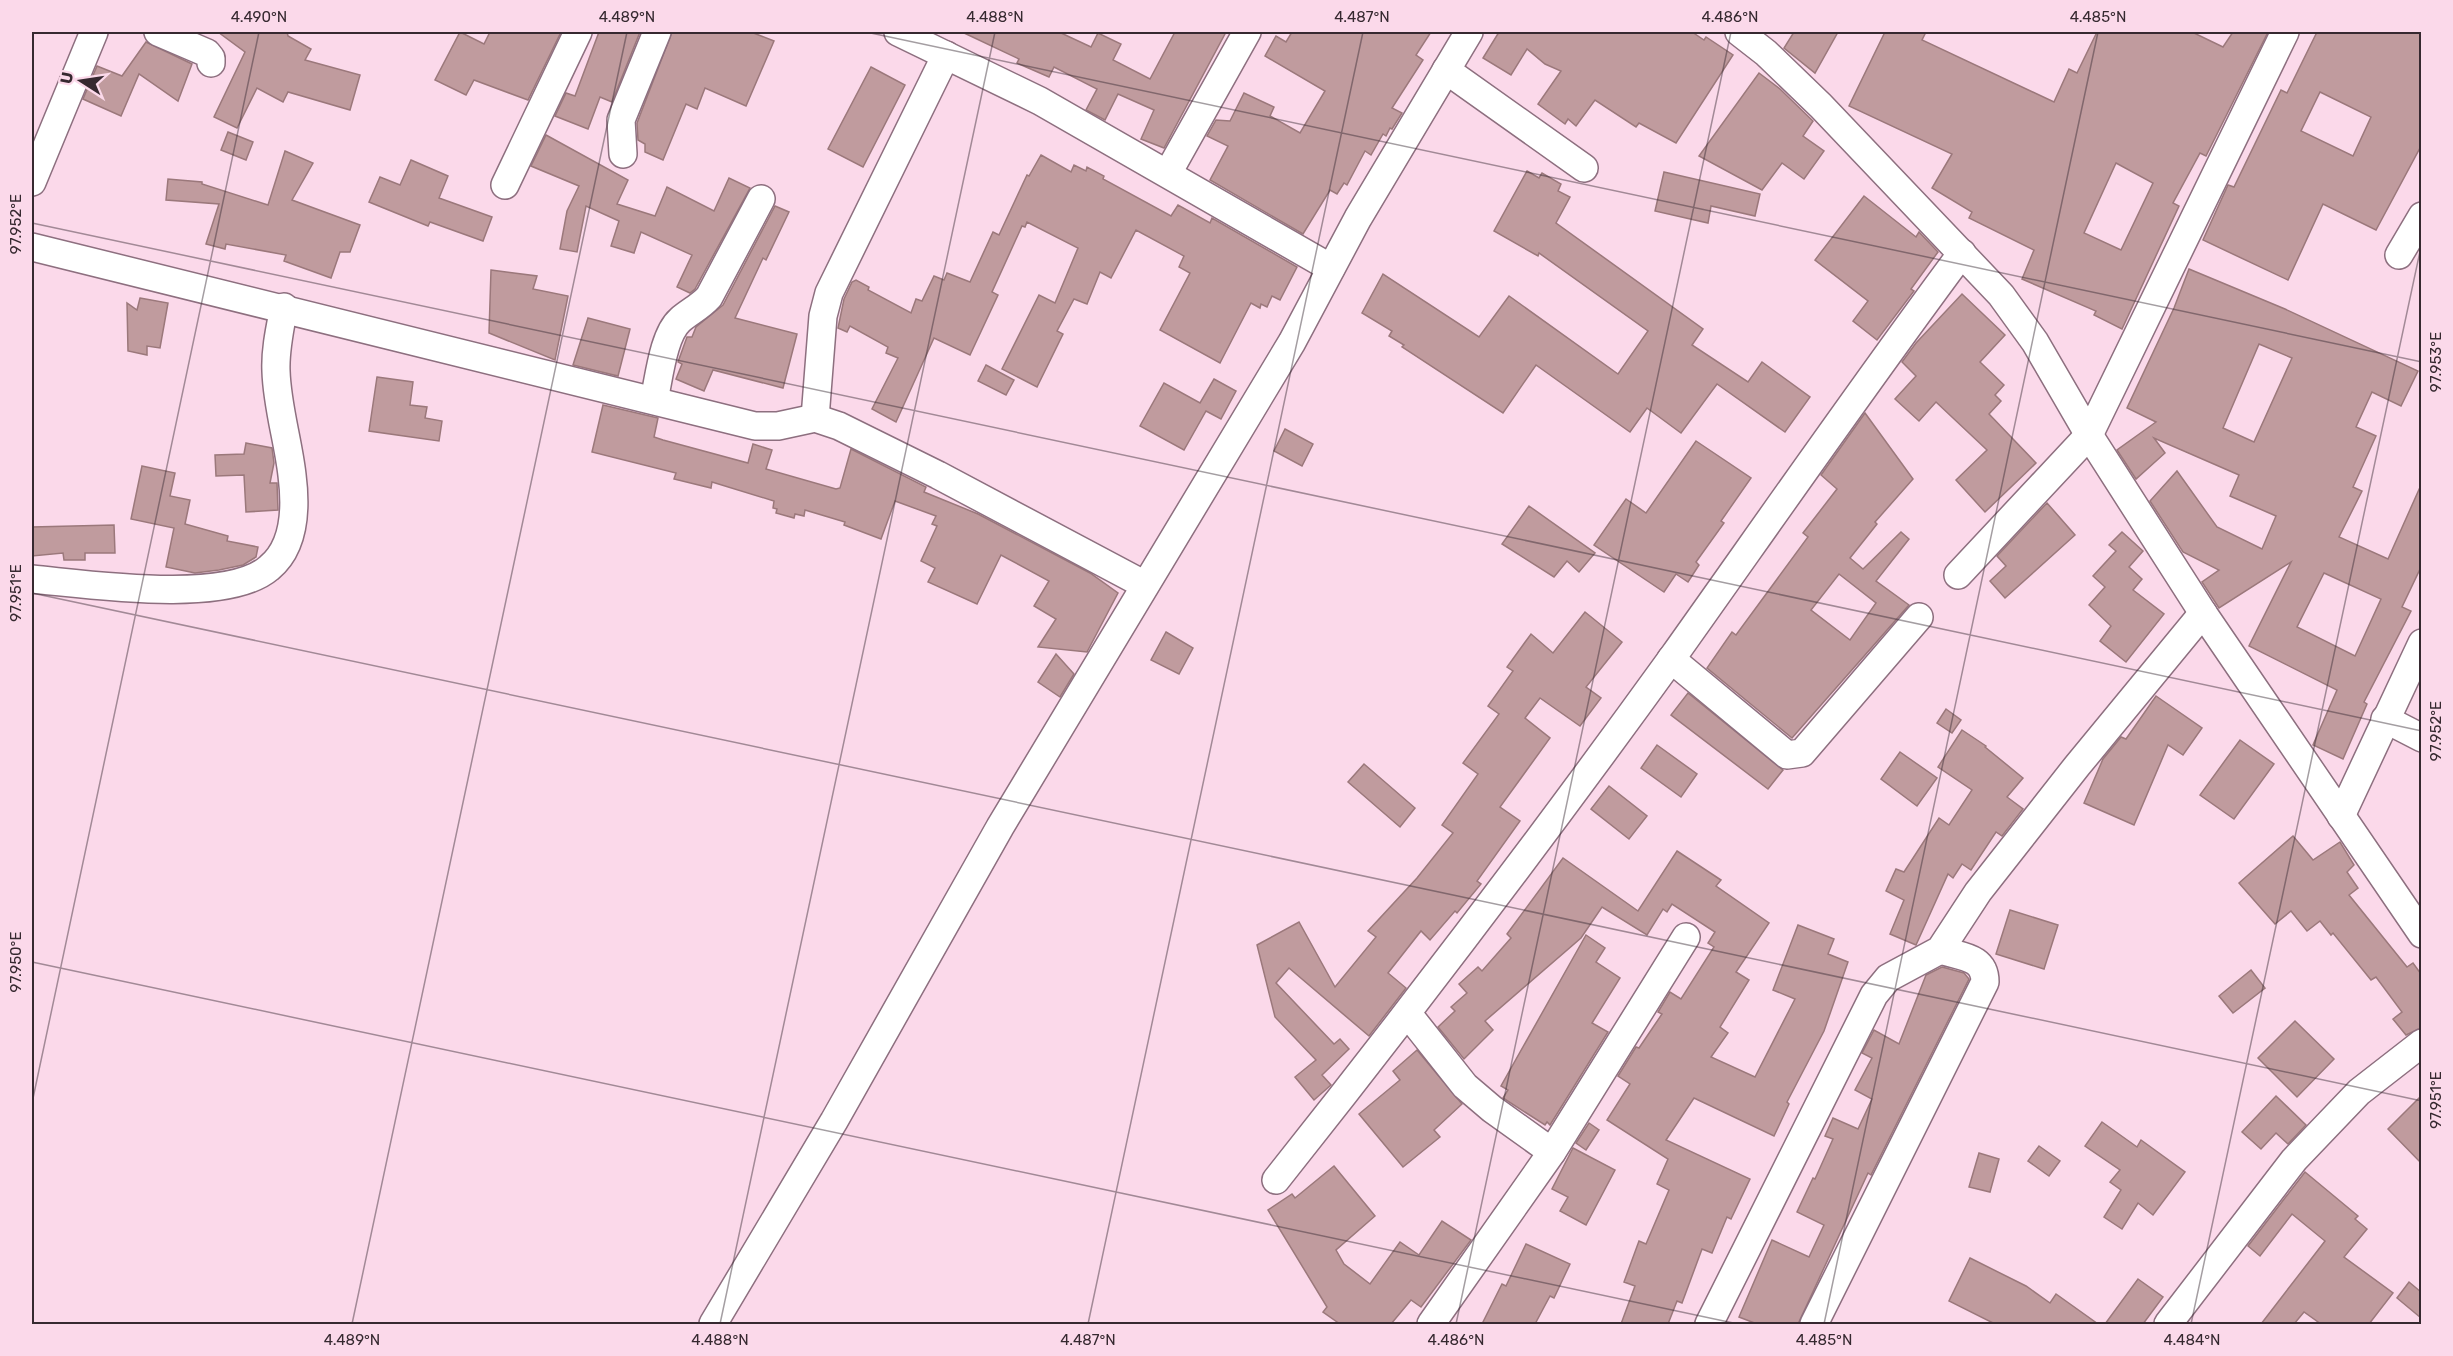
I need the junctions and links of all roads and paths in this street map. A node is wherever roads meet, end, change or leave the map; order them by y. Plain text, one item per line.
1 (94, 32) edge
2 (158, 32) edge
3 (578, 32) edge
4 (657, 32) edge
5 (898, 32) edge
6 (1246, 32) edge
7 (1469, 32) edge
8 (1739, 32) edge
9 (2284, 32) edge
10 (946, 54) junction
11 (211, 63) dead end
12 (1446, 70) junction
13 (623, 154) dead end
14 (1584, 168) dead end
15 (1167, 173) junction
16 (32, 182) edge
17 (505, 185) dead end
18 (761, 199) dead end
19 (2421, 216) edge
20 (32, 247) edge
21 (1962, 253) junction
22 (2399, 255) dead end
23 (1331, 268) junction
24 (284, 307) junction
25 (654, 400) junction
26 (815, 417) junction
27 (2089, 435) junction
28 (1958, 574) dead end
29 (32, 579) edge
30 (1144, 585) junction
31 (2203, 613) junction
32 (1919, 618) dead end
33 (2421, 643) edge
34 (1671, 659) junction
35 (2385, 719) junction
36 (2421, 738) edge
37 (2342, 816) junction
38 (2421, 934) edge
39 (1686, 937) dead end
40 (1940, 950) junction
41 (1408, 1014) junction
42 (2421, 1043) edge
43 (1552, 1152) junction
44 (1276, 1180) dead end
45 (713, 1324) edge
46 (1431, 1324) edge
47 (1708, 1324) edge
48 (1814, 1324) edge
49 (2168, 1324) edge

1 - 16 street
2 - 11 street
3 - 17 street
4 - 13 street
5 - 10 street
6 - 15 street
7 - 12 street
8 - 21 street
9 - 27 street
10 - 15 street
10 - 26 street
12 - 14 street
12 - 23 street
15 - 23 street
18 - 25 street
19 - 22 street
20 - 24 street
21 - 27 street
21 - 34 street
23 - 30 street
24 - 25 street
24 - 29 street
25 - 26 street
26 - 30 street
27 - 28 street
27 - 31 street
30 - 45 street
31 - 37 street
31 - 40 street
32 - 34 street
33 - 35 street
34 - 41 street
35 - 36 street
35 - 37 street
37 - 38 street
39 - 43 street
40 - 47 street
40 - 48 street
41 - 43 street
41 - 44 street
42 - 49 street
43 - 46 street

